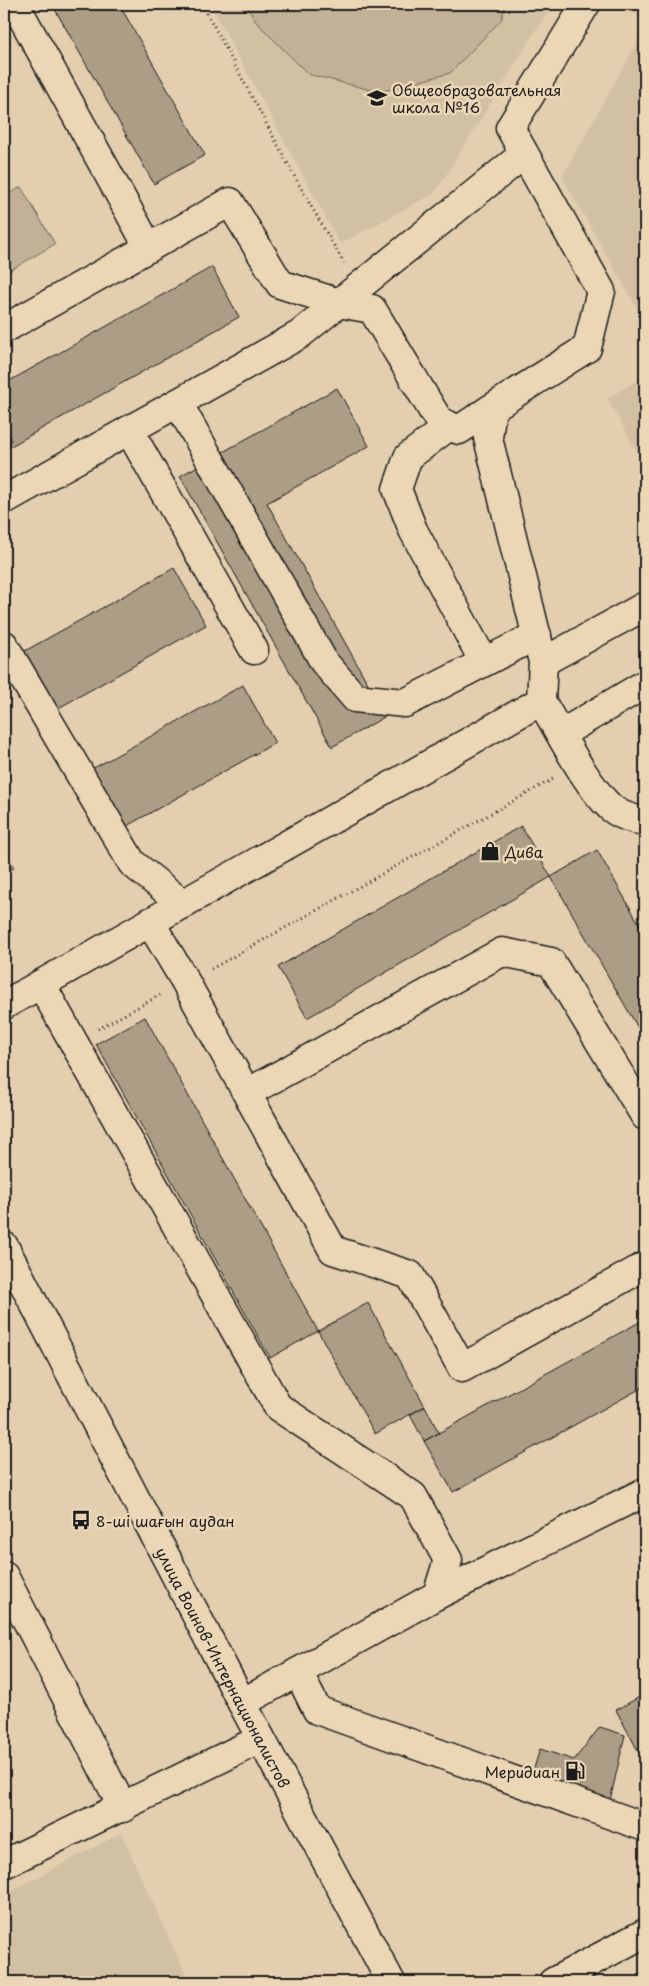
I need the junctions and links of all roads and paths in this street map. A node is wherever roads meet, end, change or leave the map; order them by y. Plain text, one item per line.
1 (15, 4) edge
2 (202, 4) edge
3 (586, 4) edge
4 (524, 154) junction
5 (149, 248) junction
6 (349, 295) junction
7 (4, 329) edge
8 (178, 403) junction
9 (492, 408) junction
10 (449, 426) junction
11 (129, 430) junction
12 (4, 500) edge
13 (645, 606) edge
14 (537, 635) junction
15 (4, 644) edge
16 (254, 650) dead end
17 (484, 662) junction
18 (543, 662) junction
19 (645, 684) edge
20 (541, 701) junction
21 (561, 734) junction
22 (579, 764) junction
23 (645, 821) edge
24 (183, 904) junction
25 (150, 922) junction
26 (185, 981) junction
27 (41, 984) junction
28 (4, 1005) edge
29 (73, 1041) junction
30 (247, 1093) junction
31 (645, 1116) edge
32 (4, 1246) edge
33 (645, 1266) edge
34 (645, 1492) edge
35 (4, 1576) edge
36 (437, 1595) junction
37 (298, 1672) junction
38 (242, 1703) junction
39 (261, 1740) junction
40 (123, 1808) junction
41 (645, 1827) edge
42 (4, 1864) edge
43 (645, 1932) edge
44 (391, 1982) edge
45 (553, 1982) edge

1 - 5 street
2 - 6 path
3 - 4 street
4 - 6 street
4 - 9 street
5 - 6 street
5 - 7 street
6 - 8 street
6 - 10 street
8 - 11 street
8 - 17 street
9 - 10 street
9 - 14 street
10 - 17 street
11 - 12 street
11 - 16 street
13 - 18 street
14 - 17 street
14 - 18 street
15 - 24 street
18 - 20 street
19 - 21 street
20 - 21 street
20 - 24 street
21 - 22 street
22 - 23 street
22 - 26 path
24 - 25 street
25 - 26 street
25 - 27 street
26 - 29 path
26 - 30 street
27 - 28 street
27 - 29 street
29 - 36 street
30 - 31 street
30 - 33 street
32 - 38 street, улица Воинов-Интернационалистов
34 - 36 street
35 - 40 street
36 - 37 street
37 - 38 street
37 - 41 street
38 - 39 street, улица Воинов-Интернационалистов
39 - 40 street
39 - 44 street, улица Воинов-Интернационалистов
40 - 42 street
43 - 45 street

